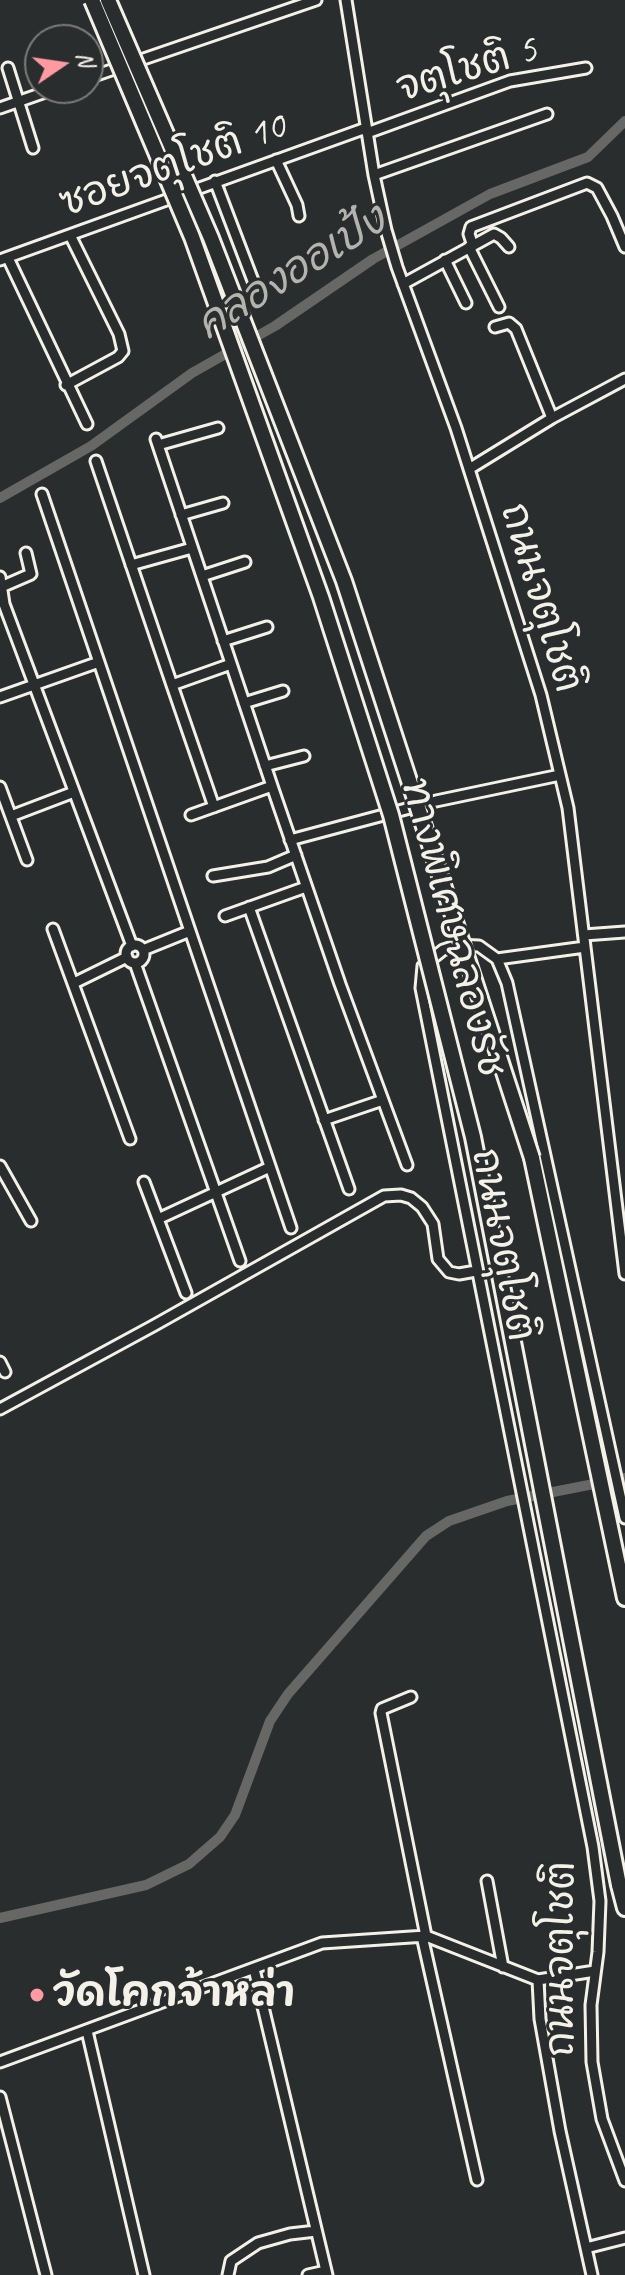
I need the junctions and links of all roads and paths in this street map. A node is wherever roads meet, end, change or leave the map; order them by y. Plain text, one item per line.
1 (92, 0) edge
2 (108, 0) edge
3 (316, 0) edge
4 (346, 0) edge
5 (8, 68) dead end
6 (586, 68) dead end
7 (104, 73) edge
8 (24, 99) edge
9 (18, 101) junction
10 (0, 108) edge
11 (547, 114) dead end
12 (367, 131) junction
13 (33, 148) dead end
14 (276, 160) junction
15 (374, 175) junction
16 (215, 181) junction
17 (299, 216) dead end
18 (70, 235) junction
19 (471, 246) junction
20 (509, 247) dead end
21 (625, 247) edge
22 (4, 259) edge
23 (445, 260) junction
24 (403, 284) junction
25 (255, 286) dead end
26 (466, 303) dead end
27 (499, 307) dead end
28 (495, 327) dead end
29 (625, 379) edge
30 (66, 385) junction
31 (552, 418) junction
32 (87, 424) dead end
33 (218, 428) dead end
34 (96, 461) dead end
35 (469, 469) junction
36 (42, 494) dead end
37 (223, 503) dead end
38 (181, 515) junction
39 (192, 548) junction
40 (26, 553) dead end
41 (245, 562) dead end
42 (131, 565) junction
43 (202, 576) junction
44 (1, 588) edge
45 (267, 627) dead end
46 (223, 641) junction
47 (99, 662) junction
48 (231, 664) junction
49 (35, 685) junction
50 (172, 685) junction
51 (283, 691) dead end
52 (0, 697) edge
53 (244, 703) junction
54 (304, 756) dead end
55 (265, 766) junction
56 (560, 775) junction
57 (272, 786) junction
58 (0, 787) edge
59 (74, 792) junction
60 (214, 807) junction
61 (191, 815) dead end
62 (11, 816) junction
63 (290, 840) junction
64 (296, 855) junction
65 (27, 860) dead end
66 (213, 876) dead end
67 (306, 887) junction
68 (249, 907) junction
69 (225, 916) dead end
70 (53, 929) dead end
71 (190, 931) junction
72 (625, 932) edge
73 (584, 935) junction
74 (132, 946) junction
75 (585, 947) junction
76 (143, 950) junction
77 (497, 959) junction
78 (131, 960) junction
79 (74, 983) junction
80 (383, 1100) junction
81 (324, 1120) junction
82 (130, 1139) dead end
83 (625, 1160) edge
84 (613, 1161) junction
85 (407, 1165) dead end
86 (0, 1166) edge
87 (270, 1167) junction
88 (144, 1182) dead end
89 (349, 1189) dead end
90 (215, 1191) junction
91 (158, 1219) junction
92 (31, 1221) dead end
93 (291, 1228) dead end
94 (240, 1261) dead end
95 (476, 1271) junction
96 (625, 1274) edge
97 (186, 1293) dead end
98 (0, 1409) edge
99 (623, 1501) edge
100 (625, 1518) edge
101 (625, 1598) edge
102 (411, 1697) dead end
103 (487, 1881) dead end
104 (625, 1908) edge
105 (424, 1936) junction
106 (503, 1967) junction
107 (254, 1969) junction
108 (595, 1971) junction
109 (538, 1980) junction
110 (87, 2031) junction
111 (0, 2062) edge
112 (0, 2097) edge
113 (477, 2180) dead end
114 (625, 2181) edge
115 (316, 2231) junction
116 (625, 2238) edge
117 (586, 2248) junction
118 (326, 2273) edge
119 (46, 2275) edge
120 (144, 2275) edge
121 (228, 2275) edge
122 (308, 2275) edge
123 (592, 2275) edge

1 - 104 highway, ทางพิเศษฉลองรัช, bridge
2 - 101 highway, ทางพิเศษฉลองรัช, bridge
3 - 7 street
4 - 12 street, ถนนจตุโชติ
5 - 9 street
6 - 12 street, จตุโชติ 5
8 - 9 street
9 - 10 street
9 - 13 street
11 - 15 street
12 - 14 street, ซอยจตุโชติ 10
12 - 15 street, ถนนจตุโชติ
14 - 16 street, ซอยจตุโชติ 10
14 - 17 street
15 - 24 street, ถนนจตุโชติ
16 - 18 street, ซอยจตุโชติ 10
16 - 25 street
18 - 22 street, ซอยจตุโชติ 10
18 - 30 street
19 - 20 street
19 - 21 street
19 - 23 street
19 - 27 street
22 - 30 street
23 - 24 street
23 - 26 street
24 - 35 street, ถนนจตุโชติ
28 - 31 street
29 - 31 street
30 - 32 street
31 - 35 street
33 - 38 street
34 - 42 street
35 - 56 street, ถนนจตุโชติ
36 - 47 street
37 - 38 street
38 - 39 street
39 - 42 street
39 - 43 street
40 - 44 street
41 - 43 street
42 - 50 street
43 - 46 street
44 - 49 street
45 - 46 street
46 - 48 street
47 - 49 street
47 - 71 street
48 - 50 street
48 - 53 street
49 - 52 street
49 - 59 street
50 - 60 street
51 - 53 street
53 - 55 street
54 - 55 street
55 - 57 street
56 - 63 street
56 - 73 street, ถนนจตุโชติ
57 - 60 street
57 - 63 street
58 - 62 street
59 - 62 street
59 - 74 street
60 - 61 street
62 - 65 street
63 - 64 street
64 - 66 street
64 - 67 street
67 - 68 street
67 - 80 street
68 - 69 street
68 - 81 street
70 - 79 street
71 - 76 street
71 - 87 street
72 - 73 street
73 - 75 street, ถนนจตุโชติ
74 - 76 street
74 - 78 street
75 - 77 street
75 - 84 street, ถนนจตุโชติ
76 - 78 street
77 - 95 street, ถนนจตุโชติ
77 - 99 street, ถนนจตุโชติ
78 - 79 street
78 - 90 street
79 - 82 street
80 - 81 street
80 - 85 street
81 - 89 street
83 - 84 street
84 - 96 street, ถนนจตุโชติ
86 - 92 street
87 - 90 street
87 - 93 street
88 - 91 street
90 - 91 street
90 - 94 street
91 - 97 street
95 - 98 street
95 - 108 street, ถนนจตุโชติ
99 - 100 street, ถนนจตุโชติ
102 - 105 street
103 - 106 street
105 - 106 street
105 - 107 street
105 - 113 street
106 - 109 street
107 - 110 street
107 - 115 street
108 - 109 street
108 - 114 street, ถนนจตุโชติ
109 - 117 street
110 - 111 street
110 - 120 street
112 - 119 street
115 - 118 street
115 - 121 street
116 - 117 street
117 - 123 street
118 - 122 street

